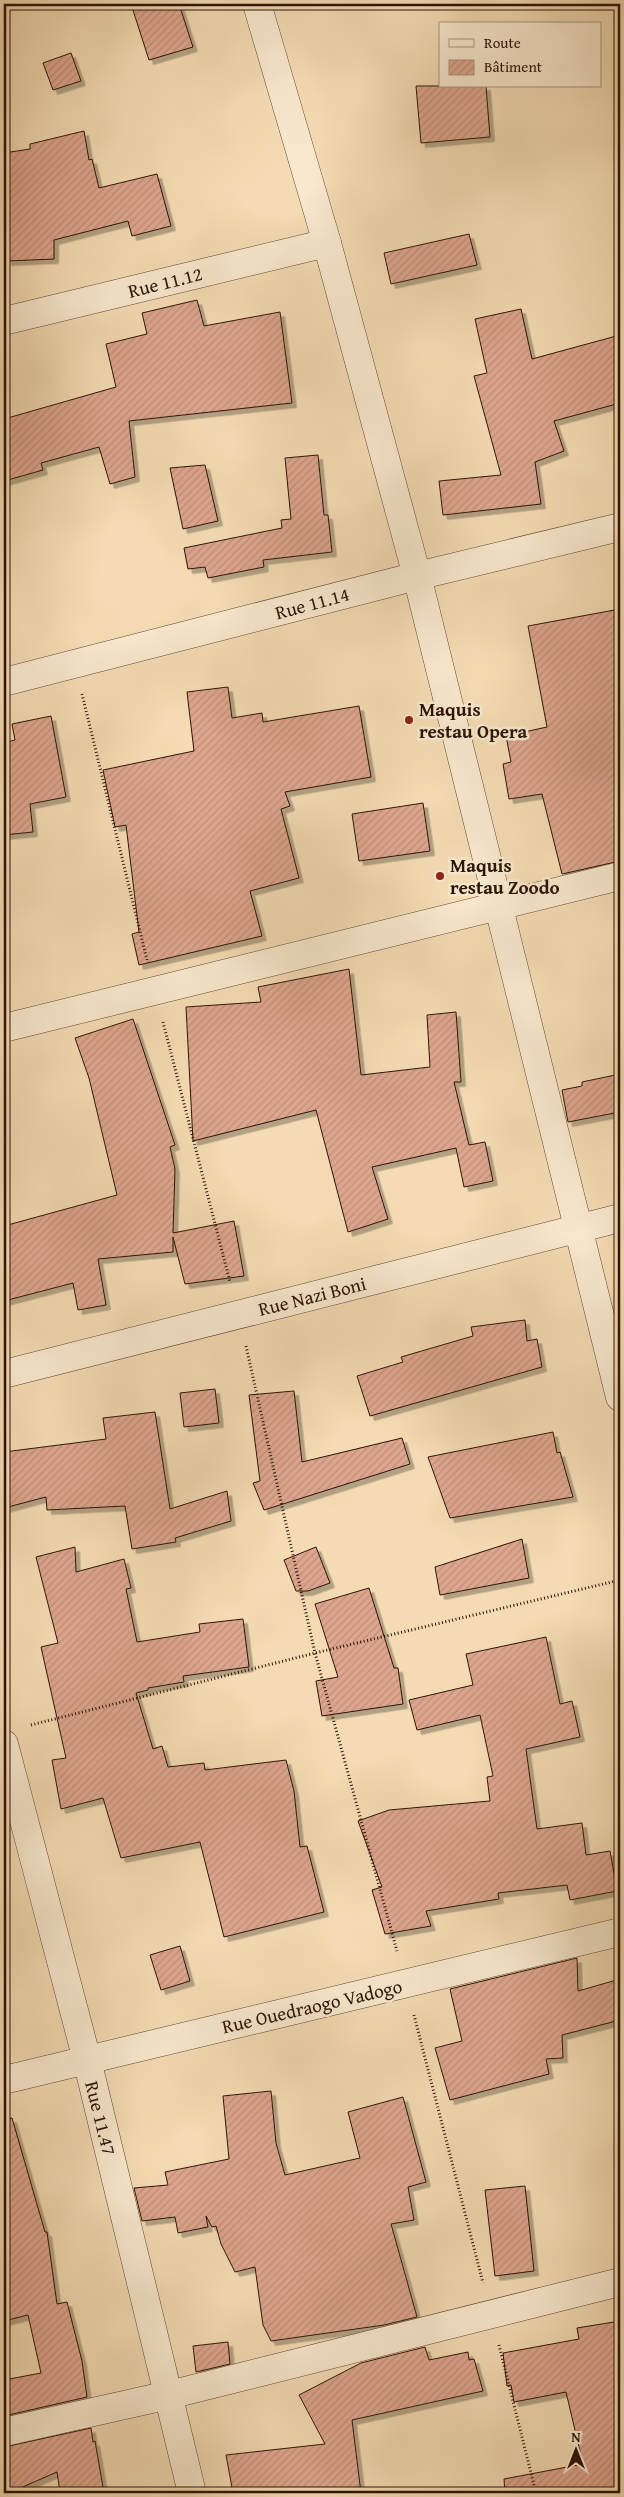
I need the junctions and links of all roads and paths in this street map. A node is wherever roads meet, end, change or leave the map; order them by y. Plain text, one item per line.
1 (256, 4) edge
2 (327, 244) junction
3 (4, 321) edge
4 (620, 527) edge
5 (417, 576) junction
6 (74, 664) junction
7 (4, 682) edge
8 (620, 876) edge
9 (497, 905) junction
10 (155, 990) junction
11 (4, 1028) edge
12 (620, 1218) edge
13 (578, 1228) junction
14 (239, 1315) junction
15 (4, 1374) edge
16 (620, 1398) edge
17 (620, 1580) edge
18 (315, 1653) junction
19 (13, 1736) edge
20 (620, 1932) edge
21 (406, 1984) junction
22 (87, 2060) junction
23 (4, 2080) edge
24 (620, 2282) edge
25 (491, 2314) junction
26 (169, 2395) junction
27 (4, 2432) edge
28 (192, 2493) edge
29 (536, 2493) edge

1 - 2 street
2 - 3 street, Rue 11.12
2 - 5 street
4 - 5 street, Rue 11.14
5 - 6 street, Rue 11.14
5 - 9 street
6 - 7 street, Rue 11.14
6 - 10 path
8 - 9 street
9 - 10 street
9 - 13 street
10 - 11 street
10 - 14 path
12 - 13 street, Rue Nazi Boni
13 - 14 street, Rue Nazi Boni
13 - 16 street
14 - 15 street, Rue Nazi Boni
14 - 18 path
17 - 18 path
18 - 19 path
18 - 21 path
19 - 22 street, Rue 11.47
20 - 21 street, Rue Ouedraogo Vadogo
21 - 22 street, Rue Ouedraogo Vadogo
21 - 25 path
22 - 23 street, Rue Ouedraogo Vadogo
22 - 26 street, Rue 11.47
24 - 25 street
25 - 26 street
25 - 29 path
26 - 27 street
26 - 28 street, Rue 11.47

